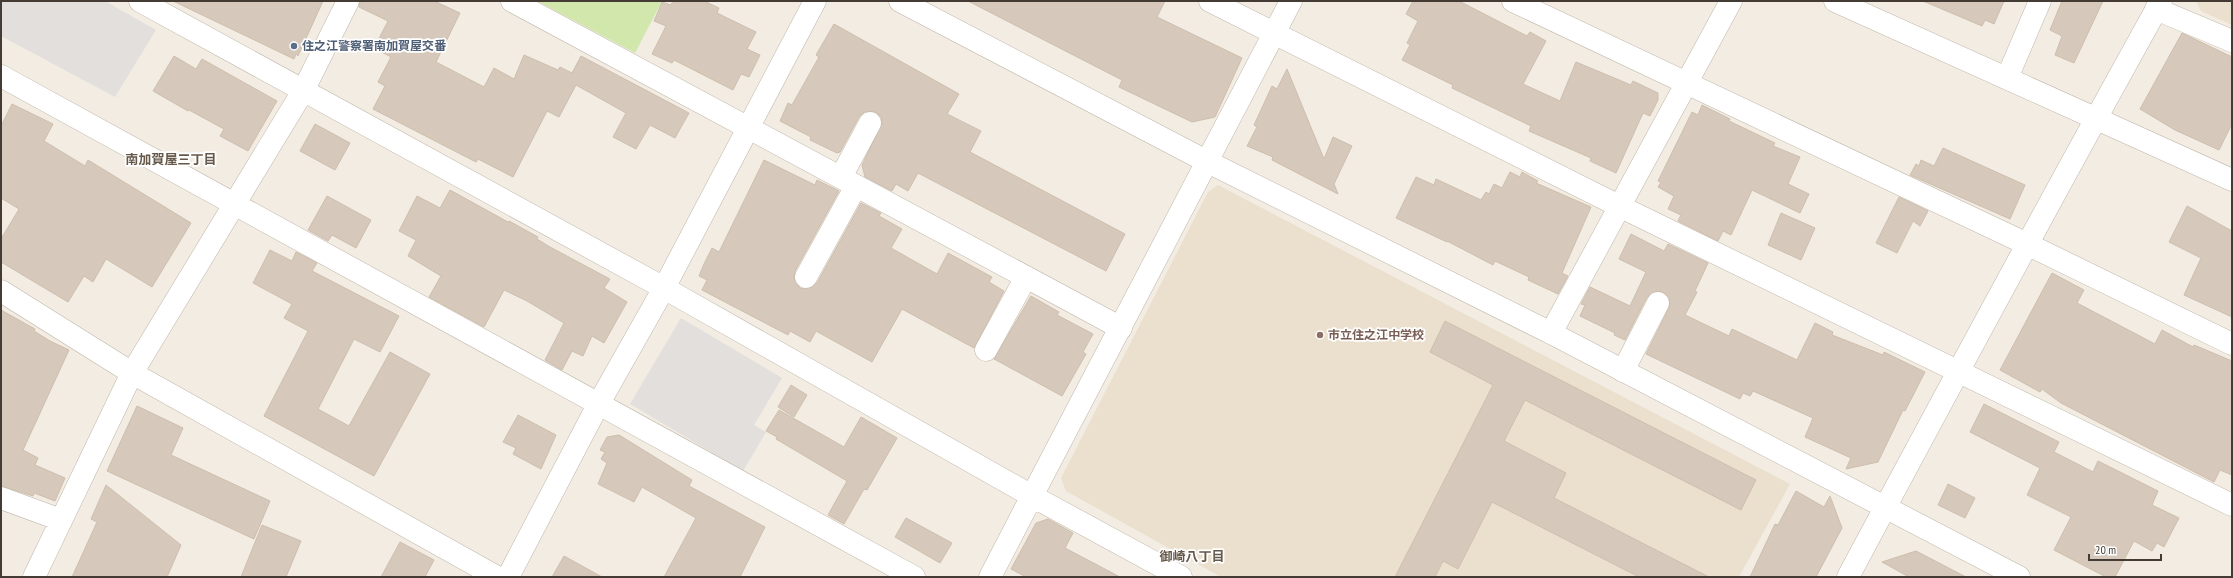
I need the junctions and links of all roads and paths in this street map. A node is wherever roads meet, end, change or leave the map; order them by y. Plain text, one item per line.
1 (140, 1) edge
2 (348, 1) edge
3 (512, 1) edge
4 (815, 1) edge
5 (900, 1) edge
6 (1210, 1) edge
7 (1291, 1) edge
8 (1513, 1) edge
9 (1731, 1) edge
10 (1835, 1) edge
11 (2040, 1) edge
12 (2158, 5) edge
13 (163, 7) edge
14 (1274, 32) junction
15 (2232, 41) edge
16 (1, 76) edge
17 (2007, 78) junction
18 (1688, 84) junction
19 (303, 91) junction
20 (2097, 119) junction
21 (870, 123) dead end
22 (748, 127) junction
23 (1206, 161) junction
24 (2232, 180) edge
25 (848, 181) junction
26 (235, 203) junction
27 (1619, 206) junction
28 (2029, 245) junction
29 (806, 277) dead end
30 (1026, 277) junction
31 (664, 288) junction
32 (1, 291) edge
33 (1658, 303) dead end
34 (1121, 328) junction
35 (1551, 333) junction
36 (2232, 344) edge
37 (986, 350) dead end
38 (1958, 370) junction
39 (1623, 371) junction
40 (132, 373) junction
41 (599, 403) junction
42 (1032, 496) junction
43 (1, 498) edge
44 (2232, 504) edge
45 (1884, 508) junction
46 (61, 520) junction
47 (34, 577) edge
48 (497, 577) edge
49 (508, 577) edge
50 (914, 577) edge
51 (990, 577) edge
52 (1180, 577) edge
53 (1848, 577) edge
54 (2019, 577) edge

1 - 13 street
2 - 19 street
3 - 22 street
4 - 22 street
5 - 23 street
6 - 14 street
7 - 14 street
8 - 18 street
9 - 18 street
10 - 17 street
11 - 17 street
12 - 15 street
12 - 20 street
13 - 19 street
14 - 23 street
14 - 27 street
16 - 26 street
17 - 20 street
18 - 27 street
18 - 28 street
19 - 26 street
19 - 31 street
20 - 24 street
20 - 28 street
21 - 25 street
22 - 25 street
22 - 31 street
23 - 34 street
23 - 35 street
25 - 29 street
25 - 30 street
26 - 40 street
26 - 41 street
27 - 35 street
27 - 38 street
28 - 36 street
28 - 38 street
30 - 34 street
30 - 37 street
31 - 41 street
31 - 42 street
32 - 40 street
33 - 39 street
34 - 42 street
35 - 39 street
38 - 44 street
38 - 45 street
39 - 45 street
40 - 46 street
40 - 48 street
41 - 49 street
41 - 50 street
42 - 51 street
42 - 52 street
43 - 46 street
45 - 53 street
45 - 54 street
46 - 47 street

